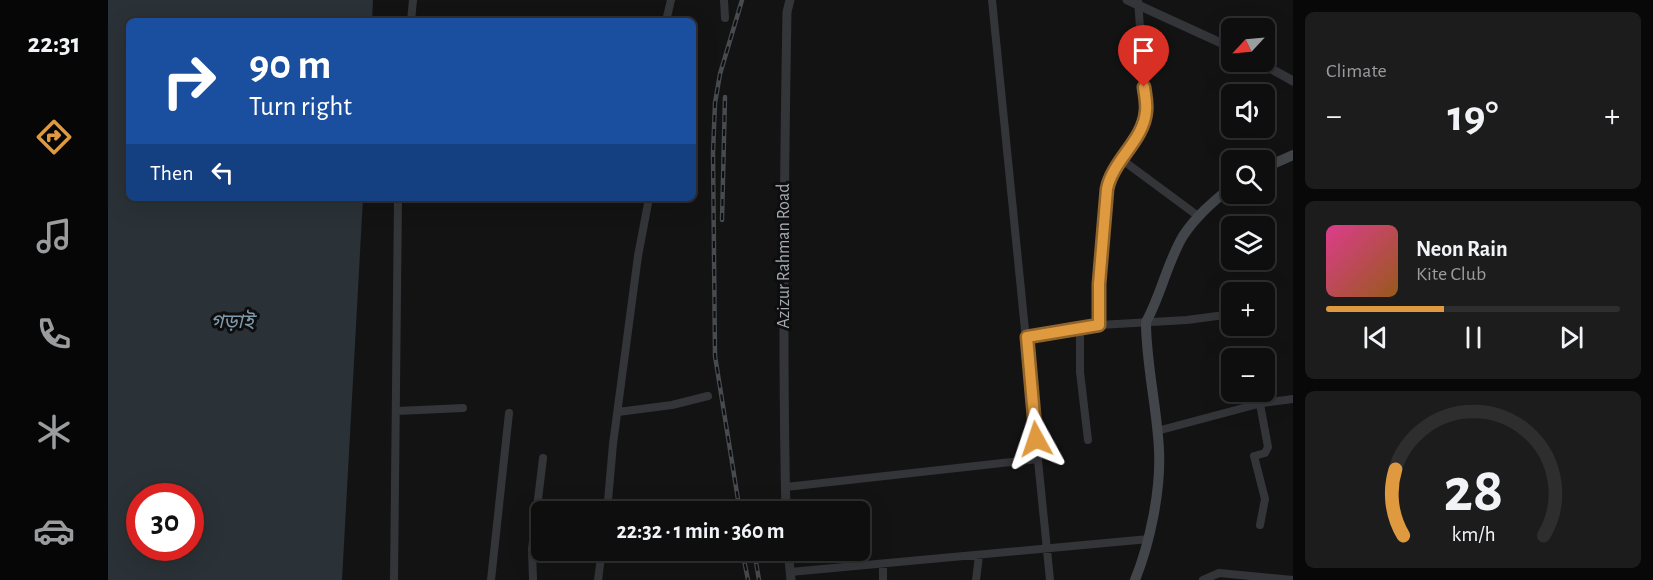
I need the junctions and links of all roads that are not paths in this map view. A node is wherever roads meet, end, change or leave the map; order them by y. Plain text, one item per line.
1 (413, 0) edge
2 (671, 0) edge
3 (724, 0) edge
4 (790, 0) edge
5 (992, 0) edge
6 (1127, 0) edge
7 (1139, 2) edge
8 (411, 18) edge
9 (667, 18) edge
10 (725, 18) dead end
11 (1221, 43) edge
12 (1275, 71) edge
13 (1293, 81) edge
14 (1293, 155) edge
15 (1121, 159) junction
16 (1275, 163) edge
17 (1221, 196) edge
18 (398, 201) edge
19 (648, 201) edge
20 (1198, 216) junction
21 (1221, 315) edge
22 (1146, 322) junction
23 (1099, 325) junction
24 (1080, 328) junction
25 (1027, 337) junction
26 (708, 396) dead end
27 (1293, 399) edge
28 (1260, 404) junction
29 (463, 408) dead end
30 (397, 411) junction
31 (618, 412) junction
32 (509, 413) dead end
33 (1157, 431) junction
34 (1088, 440) dead end
35 (543, 458) dead end
36 (1038, 459) junction
37 (786, 487) junction
38 (608, 501) edge
39 (786, 501) edge
40 (1260, 525) dead end
41 (1149, 538) junction
42 (1047, 550) junction
43 (979, 556) junction
44 (601, 561) edge
45 (789, 561) edge
46 (883, 564) junction
47 (791, 576) edge
48 (394, 580) edge
49 (491, 580) edge
50 (533, 580) edge
51 (598, 580) edge
52 (883, 580) edge
53 (976, 580) edge
54 (1050, 580) edge
55 (1138, 580) edge
56 (1203, 580) edge
57 (1293, 580) edge

1 - 8 street
2 - 9 street
3 - 10 street
4 - 37 street, Azizur Rahman Road
5 - 25 street
6 - 7 street
7 - 11 street
7 - 15 street
12 - 13 street
14 - 16 main road
15 - 20 street
15 - 23 street
17 - 20 main road
18 - 30 street
19 - 31 street
20 - 22 main road
21 - 22 street
22 - 23 street
22 - 33 main road
23 - 24 street
24 - 25 street
24 - 34 street
25 - 36 street
26 - 31 street
27 - 28 street
28 - 33 street
28 - 40 street
29 - 30 street
30 - 48 street
31 - 38 street
32 - 49 street
33 - 41 main road
35 - 50 street
36 - 37 street
36 - 42 street
37 - 39 street, Azizur Rahman Road
41 - 42 street
41 - 55 main road
42 - 43 street
42 - 54 street
43 - 46 street
43 - 53 street
44 - 51 street
45 - 47 street
46 - 47 street
46 - 52 street
56 - 57 street

